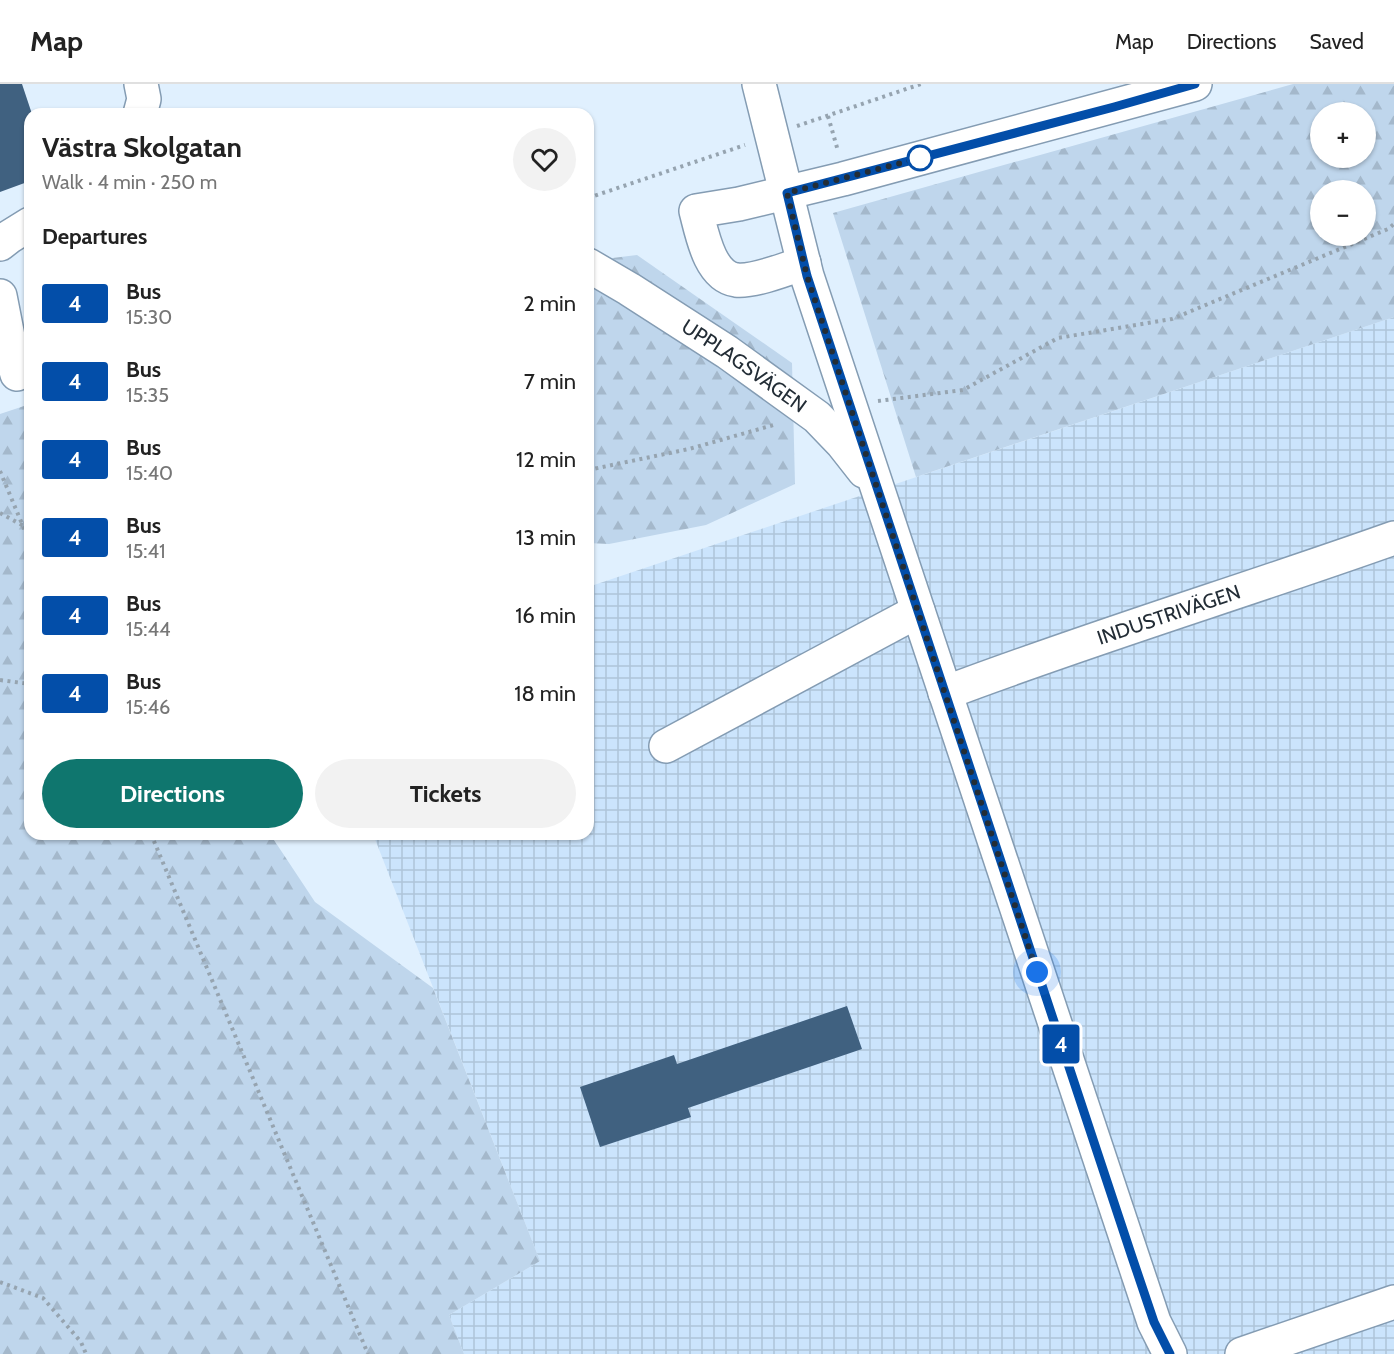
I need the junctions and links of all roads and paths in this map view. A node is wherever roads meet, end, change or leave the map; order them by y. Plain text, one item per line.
1 (759, 84) edge
2 (1195, 84) edge
3 (787, 193) junction
4 (1394, 224) edge
5 (24, 228) edge
6 (0, 244) edge
7 (804, 263) junction
8 (594, 269) edge
9 (0, 296) edge
10 (16, 374) edge
11 (850, 405) junction
12 (813, 413) junction
13 (594, 470) edge
14 (0, 471) edge
15 (879, 492) junction
16 (0, 513) edge
17 (22, 525) junction
18 (24, 530) edge
19 (1394, 538) edge
20 (918, 612) junction
21 (0, 680) edge
22 (24, 683) edge
23 (945, 693) junction
24 (666, 746) dead end
25 (154, 840) edge
26 (0, 1282) edge
27 (1394, 1302) edge
28 (86, 1354) edge
29 (368, 1354) edge
30 (1170, 1354) edge
31 (1242, 1354) edge

1 - 3 street, UPPLAGSVÄGEN
2 - 3 street
3 - 7 street, UPPLAGSVÄGEN
3 - 7 street
4 - 11 path
5 - 6 street
7 - 11 street, UPPLAGSVÄGEN
8 - 12 street, UPPLAGSVÄGEN
9 - 10 street
11 - 15 street, UPPLAGSVÄGEN
12 - 13 path
12 - 15 street, UPPLAGSVÄGEN
14 - 17 path
15 - 20 street, UPPLAGSVÄGEN
16 - 17 path
17 - 18 path
19 - 23 street, INDUSTRIVÄGEN
20 - 23 street, UPPLAGSVÄGEN
20 - 24 street
21 - 22 path
23 - 30 street, UPPLAGSVÄGEN
25 - 29 path
26 - 28 path
27 - 31 street

